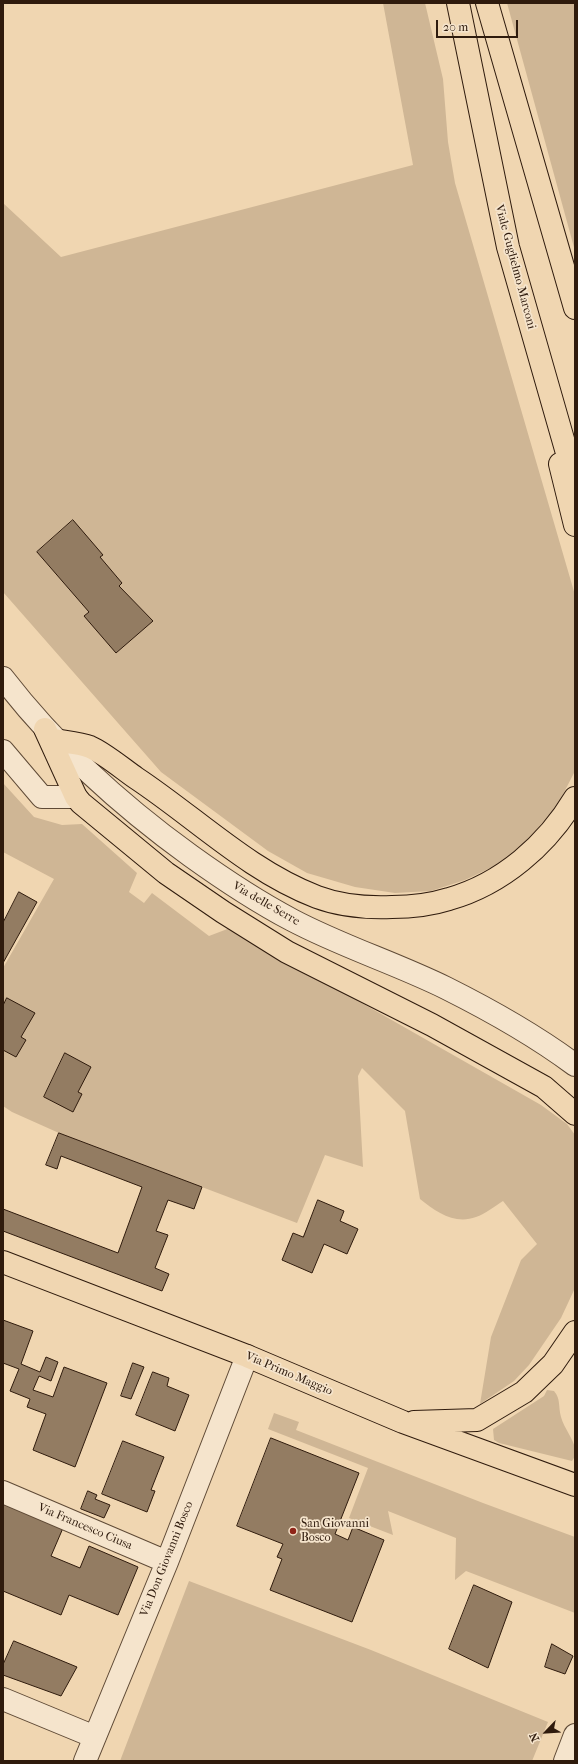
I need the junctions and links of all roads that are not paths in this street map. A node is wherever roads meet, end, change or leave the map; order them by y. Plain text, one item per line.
1 (458, 3) edge
2 (487, 3) edge
3 (508, 247) junction
4 (575, 308) edge
5 (575, 481) edge
6 (575, 525) edge
7 (3, 678) edge
8 (50, 734) junction
9 (3, 751) edge
10 (76, 797) junction
11 (575, 798) edge
12 (575, 1065) edge
13 (575, 1114) edge
14 (3, 1262) edge
15 (575, 1332) edge
16 (247, 1356) junction
17 (403, 1422) junction
18 (575, 1485) edge
19 (3, 1492) edge
20 (167, 1562) junction
21 (3, 1699) edge
22 (575, 1735) edge
23 (95, 1737) junction
24 (85, 1761) edge
25 (565, 1761) edge

1 - 3 main road, Viale Guglielmo Marconi
2 - 4 main road
3 - 5 main road, Viale Guglielmo Marconi
3 - 6 main road
7 - 8 street, Via delle Serre
8 - 10 main road
8 - 11 main road
8 - 12 street, Via delle Serre
9 - 10 street
10 - 13 main road
14 - 16 main road, Via Primo Maggio
15 - 17 main road
16 - 17 main road, Via Primo Maggio
16 - 20 street, Via Don Giovanni Bosco
17 - 18 main road, Via Primo Maggio
19 - 20 street, Via Francesco Ciusa
20 - 23 street, Via Don Giovanni Bosco
21 - 23 street
22 - 25 street
23 - 24 street, Via Don Giovanni Bosco

